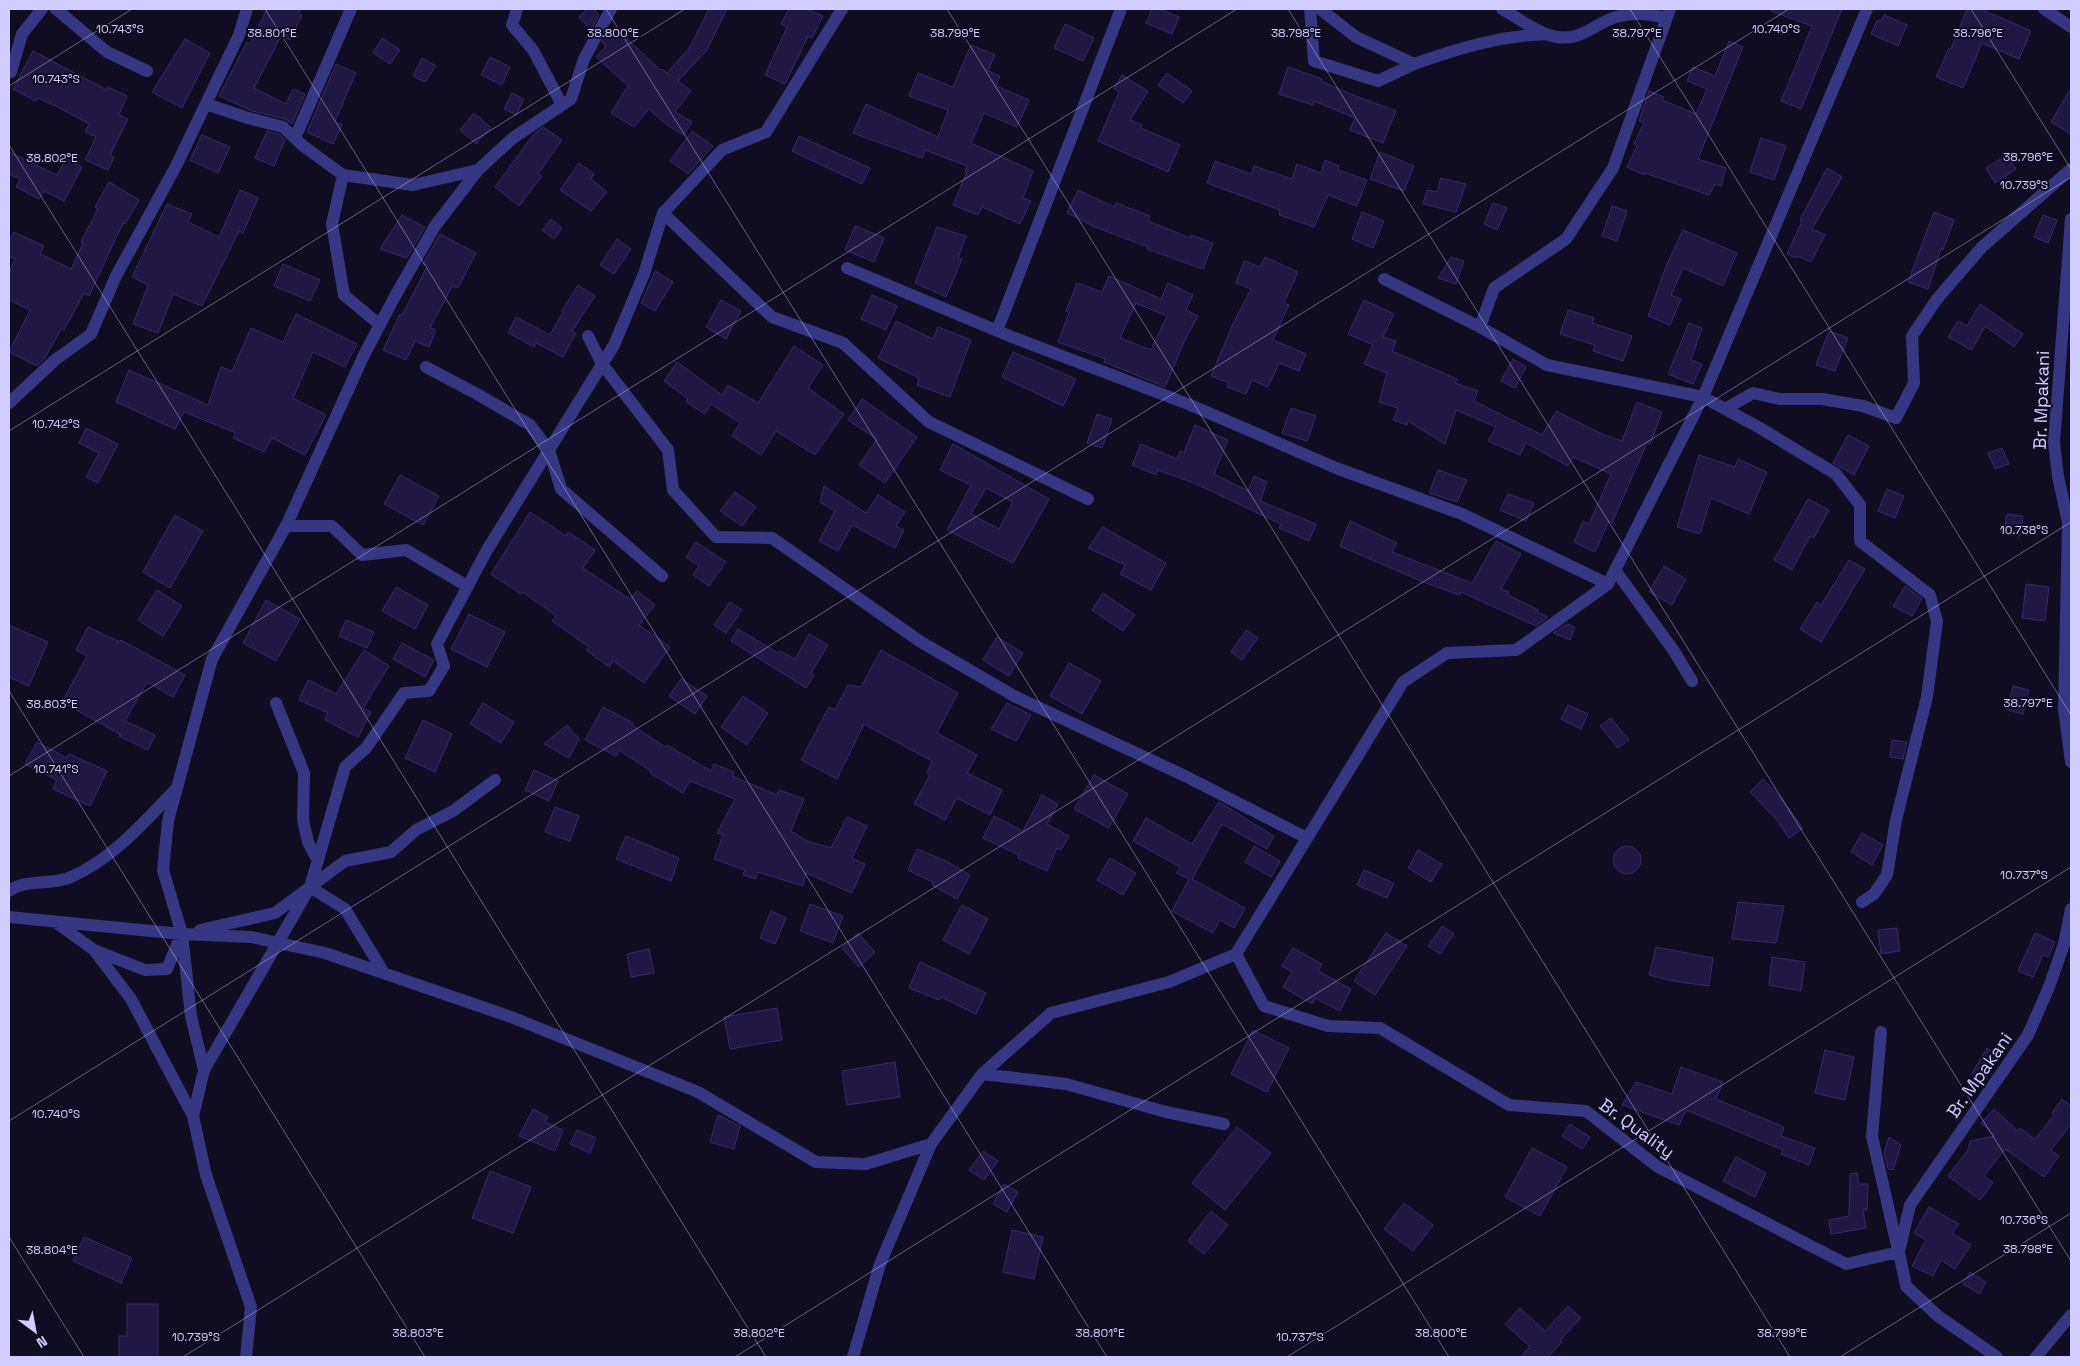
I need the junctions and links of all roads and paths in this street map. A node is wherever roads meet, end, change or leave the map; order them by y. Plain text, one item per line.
1 (42, 9) edge
2 (56, 9) edge
3 (247, 9) edge
4 (351, 9) edge
5 (517, 9) edge
6 (611, 9) edge
7 (842, 9) edge
8 (1122, 9) edge
9 (1310, 9) edge
10 (1320, 9) edge
11 (1502, 9) edge
12 (1867, 9) edge
13 (2044, 9) edge
14 (1667, 13) edge
15 (2071, 27) edge
16 (1547, 34) junction
17 (1414, 64) junction
18 (147, 71) dead end
19 (11, 72) dead end
20 (206, 104) junction
21 (562, 106) junction
22 (294, 138) junction
23 (2071, 169) edge
24 (478, 170) junction
25 (343, 175) junction
26 (663, 213) junction
27 (2071, 219) edge
28 (847, 268) dead end
29 (1384, 278) dead end
30 (380, 325) junction
31 (1480, 327) junction
32 (997, 331) junction
33 (588, 336) dead end
34 (602, 364) junction
35 (426, 367) dead end
36 (1703, 397) junction
37 (9, 403) edge
38 (1725, 409) junction
39 (549, 450) junction
40 (1088, 499) dead end
41 (286, 526) junction
42 (1615, 570) junction
43 (662, 576) dead end
44 (1608, 584) junction
45 (468, 586) junction
46 (1692, 681) dead end
47 (276, 702) dead end
48 (2071, 762) edge
49 (494, 780) dead end
50 (177, 787) junction
51 (1307, 838) junction
52 (318, 861) junction
53 (310, 887) junction
54 (9, 891) edge
55 (1862, 902) dead end
56 (2071, 909) edge
57 (9, 917) edge
58 (53, 920) junction
59 (182, 934) junction
60 (277, 943) junction
61 (94, 950) junction
62 (1236, 954) junction
63 (384, 973) junction
64 (1881, 1032) dead end
65 (204, 1070) junction
66 (982, 1074) junction
67 (192, 1116) junction
68 (1224, 1124) dead end
69 (932, 1144) junction
70 (1899, 1252) junction
71 (2071, 1315) edge
72 (246, 1357) edge
73 (853, 1357) edge
74 (1998, 1357) edge
75 (2036, 1357) edge

1 - 19 street
2 - 18 street
3 - 20 street
4 - 22 street
5 - 21 street
6 - 21 street
7 - 26 street
8 - 32 street
9 - 17 street
10 - 17 street
11 - 16 street
12 - 36 street
13 - 15 street
14 - 16 street
14 - 31 street
16 - 17 street
20 - 22 street
20 - 37 street
21 - 24 street
22 - 25 street
23 - 38 street
24 - 25 street
24 - 30 street
25 - 30 street
26 - 34 street
26 - 40 street
27 - 48 street, Br. Mpakani
28 - 32 street
29 - 31 street
30 - 41 street
31 - 36 street
32 - 44 street
33 - 34 street
34 - 39 street
34 - 51 street
35 - 39 street
36 - 38 street
36 - 42 street
38 - 55 street
39 - 43 street
39 - 45 street
41 - 45 street
41 - 50 street
42 - 44 street
42 - 46 street
44 - 51 street
45 - 52 street
47 - 52 street
49 - 53 street
50 - 54 street
50 - 59 street
51 - 62 street
52 - 53 street
53 - 59 street
53 - 60 street
53 - 63 street
56 - 70 street, Br. Mpakani
57 - 58 street
58 - 59 street
58 - 61 street
59 - 60 street
59 - 61 street
59 - 65 street
60 - 63 street
60 - 65 street
61 - 67 street
62 - 66 street
62 - 70 street, Br. Quality
63 - 69 street
64 - 70 street
65 - 67 street
66 - 68 street
66 - 69 street
67 - 72 street
69 - 73 street
70 - 74 street
71 - 75 street

